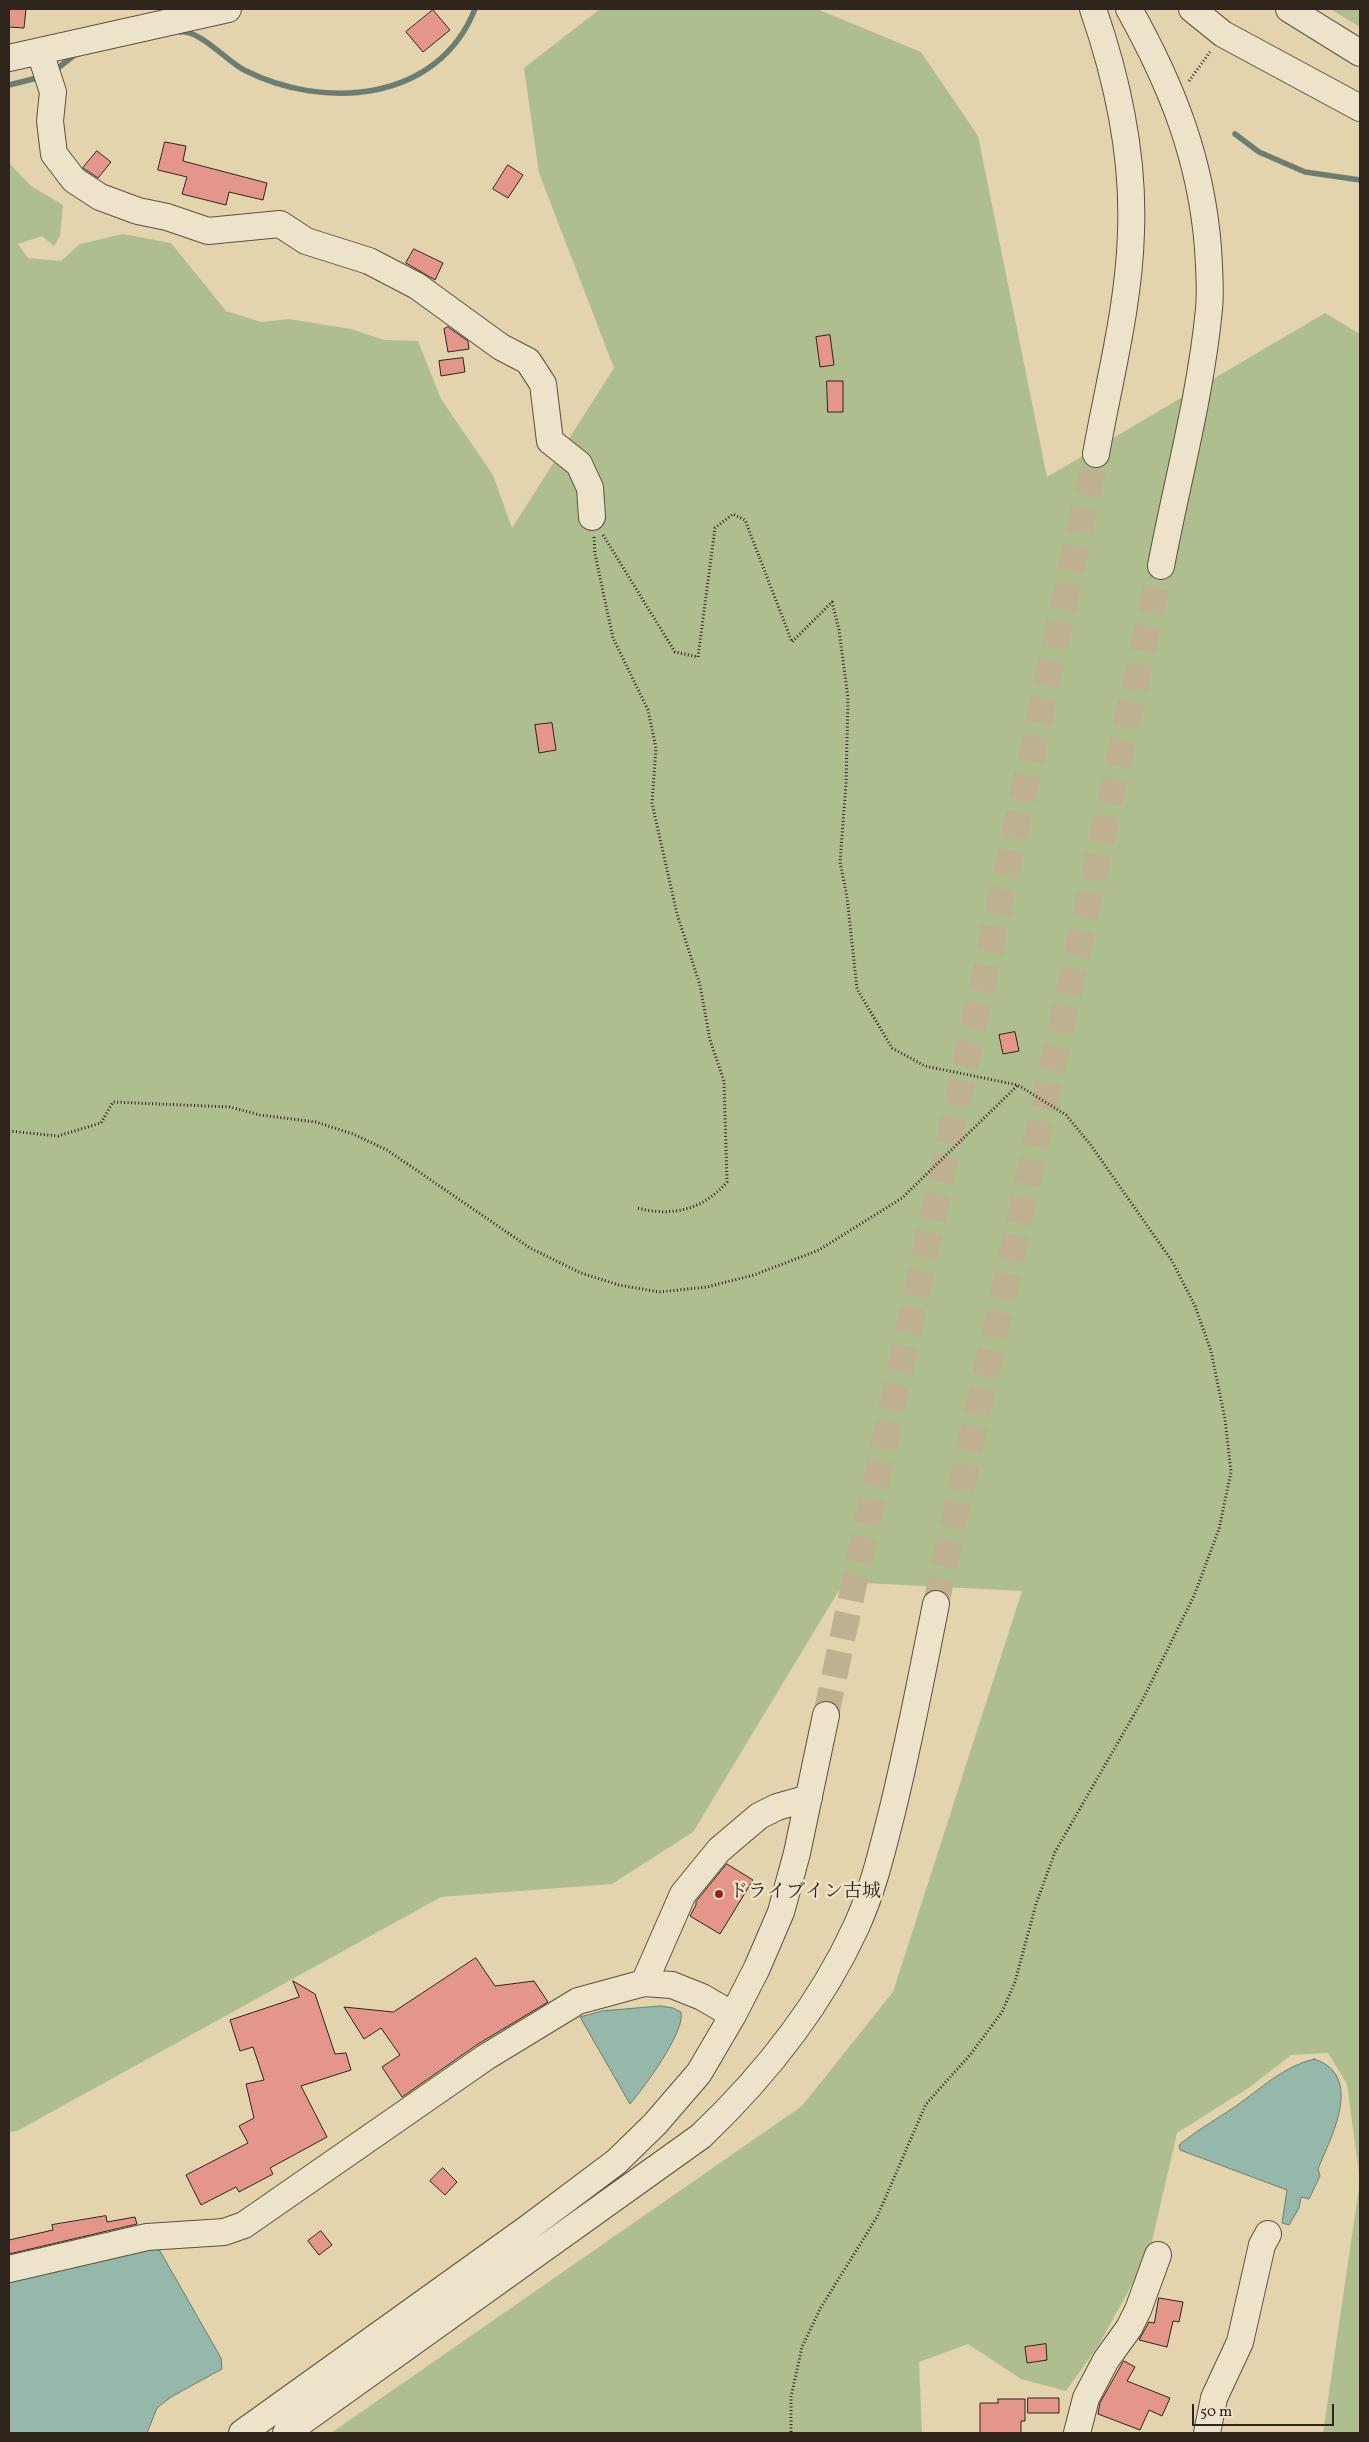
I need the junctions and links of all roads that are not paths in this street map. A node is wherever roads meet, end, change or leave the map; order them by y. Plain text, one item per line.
1 (228, 9) edge
2 (1093, 9) edge
3 (1129, 9) edge
4 (1192, 9) edge
5 (1289, 9) edge
6 (1360, 53) edge
7 (9, 58) edge
8 (45, 66) junction
9 (1360, 108) edge
10 (1096, 454) tunnel mouth
11 (592, 517) road end
12 (1161, 566) tunnel mouth
13 (936, 1604) tunnel mouth
14 (826, 1715) tunnel mouth
15 (809, 1798) junction
16 (644, 1983) junction
17 (733, 2015) junction
18 (1268, 2234) dead end
19 (1158, 2255) dead end
20 (9, 2269) edge
21 (242, 2433) edge
22 (286, 2433) edge
23 (1077, 2433) edge
24 (1207, 2433) edge

1 - 8 street
2 - 10 street
3 - 12 street
4 - 9 street
5 - 6 street
7 - 8 street
8 - 11 street
13 - 22 street
14 - 15 street
15 - 16 street
15 - 17 street
16 - 17 street
16 - 20 street
17 - 21 street
18 - 24 street
19 - 23 street

